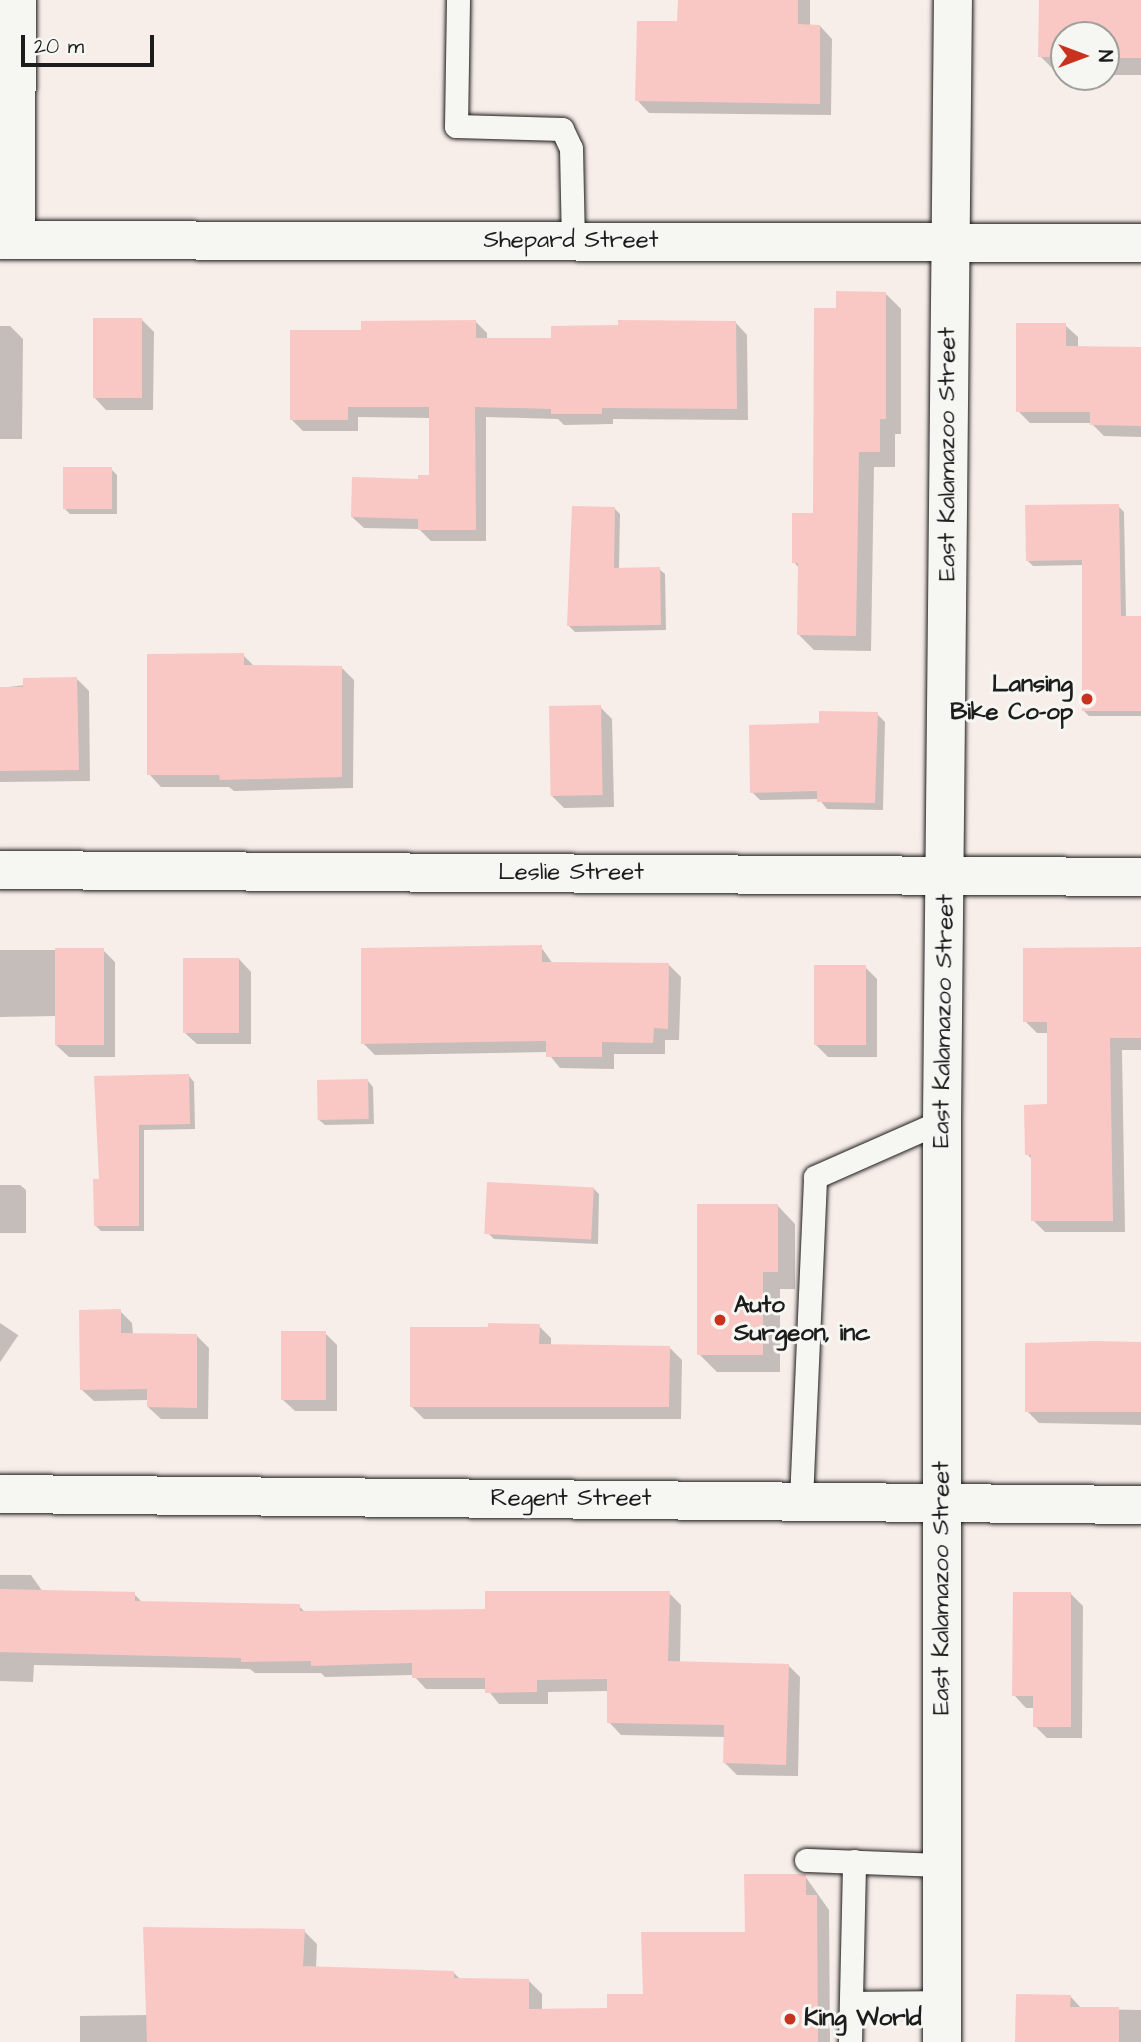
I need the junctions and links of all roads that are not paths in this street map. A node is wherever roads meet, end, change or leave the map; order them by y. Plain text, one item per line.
1 (16, 0) edge
2 (458, 0) edge
3 (953, 0) edge
4 (8, 240) edge
5 (573, 241) junction
6 (950, 243) junction
7 (1141, 243) edge
8 (0, 870) edge
9 (945, 876) junction
10 (1141, 877) edge
11 (942, 1121) junction
12 (0, 1494) edge
13 (801, 1500) junction
14 (942, 1502) junction
15 (1141, 1505) edge
16 (806, 1860) dead end
17 (854, 1861) junction
18 (942, 1865) junction
19 (942, 2002) junction
20 (853, 2003) junction
21 (850, 2042) edge
22 (942, 2042) edge

1 - 4 street
2 - 5 lane
3 - 6 street, East Kalamazoo Street
4 - 5 street, Shepard Street
5 - 6 street, Shepard Street
6 - 7 street, Shepard Street
6 - 9 street, East Kalamazoo Street
8 - 9 street, Leslie Street
9 - 10 street, Leslie Street
9 - 11 street, East Kalamazoo Street
11 - 13 lane
11 - 14 street, East Kalamazoo Street
12 - 13 street, Regent Street
13 - 14 street, Regent Street
14 - 15 street, Regent Street
14 - 18 street, East Kalamazoo Street
16 - 17 lane
17 - 18 lane
17 - 20 lane
18 - 19 street, East Kalamazoo Street
19 - 20 lane
19 - 22 street, East Kalamazoo Street
20 - 21 lane

